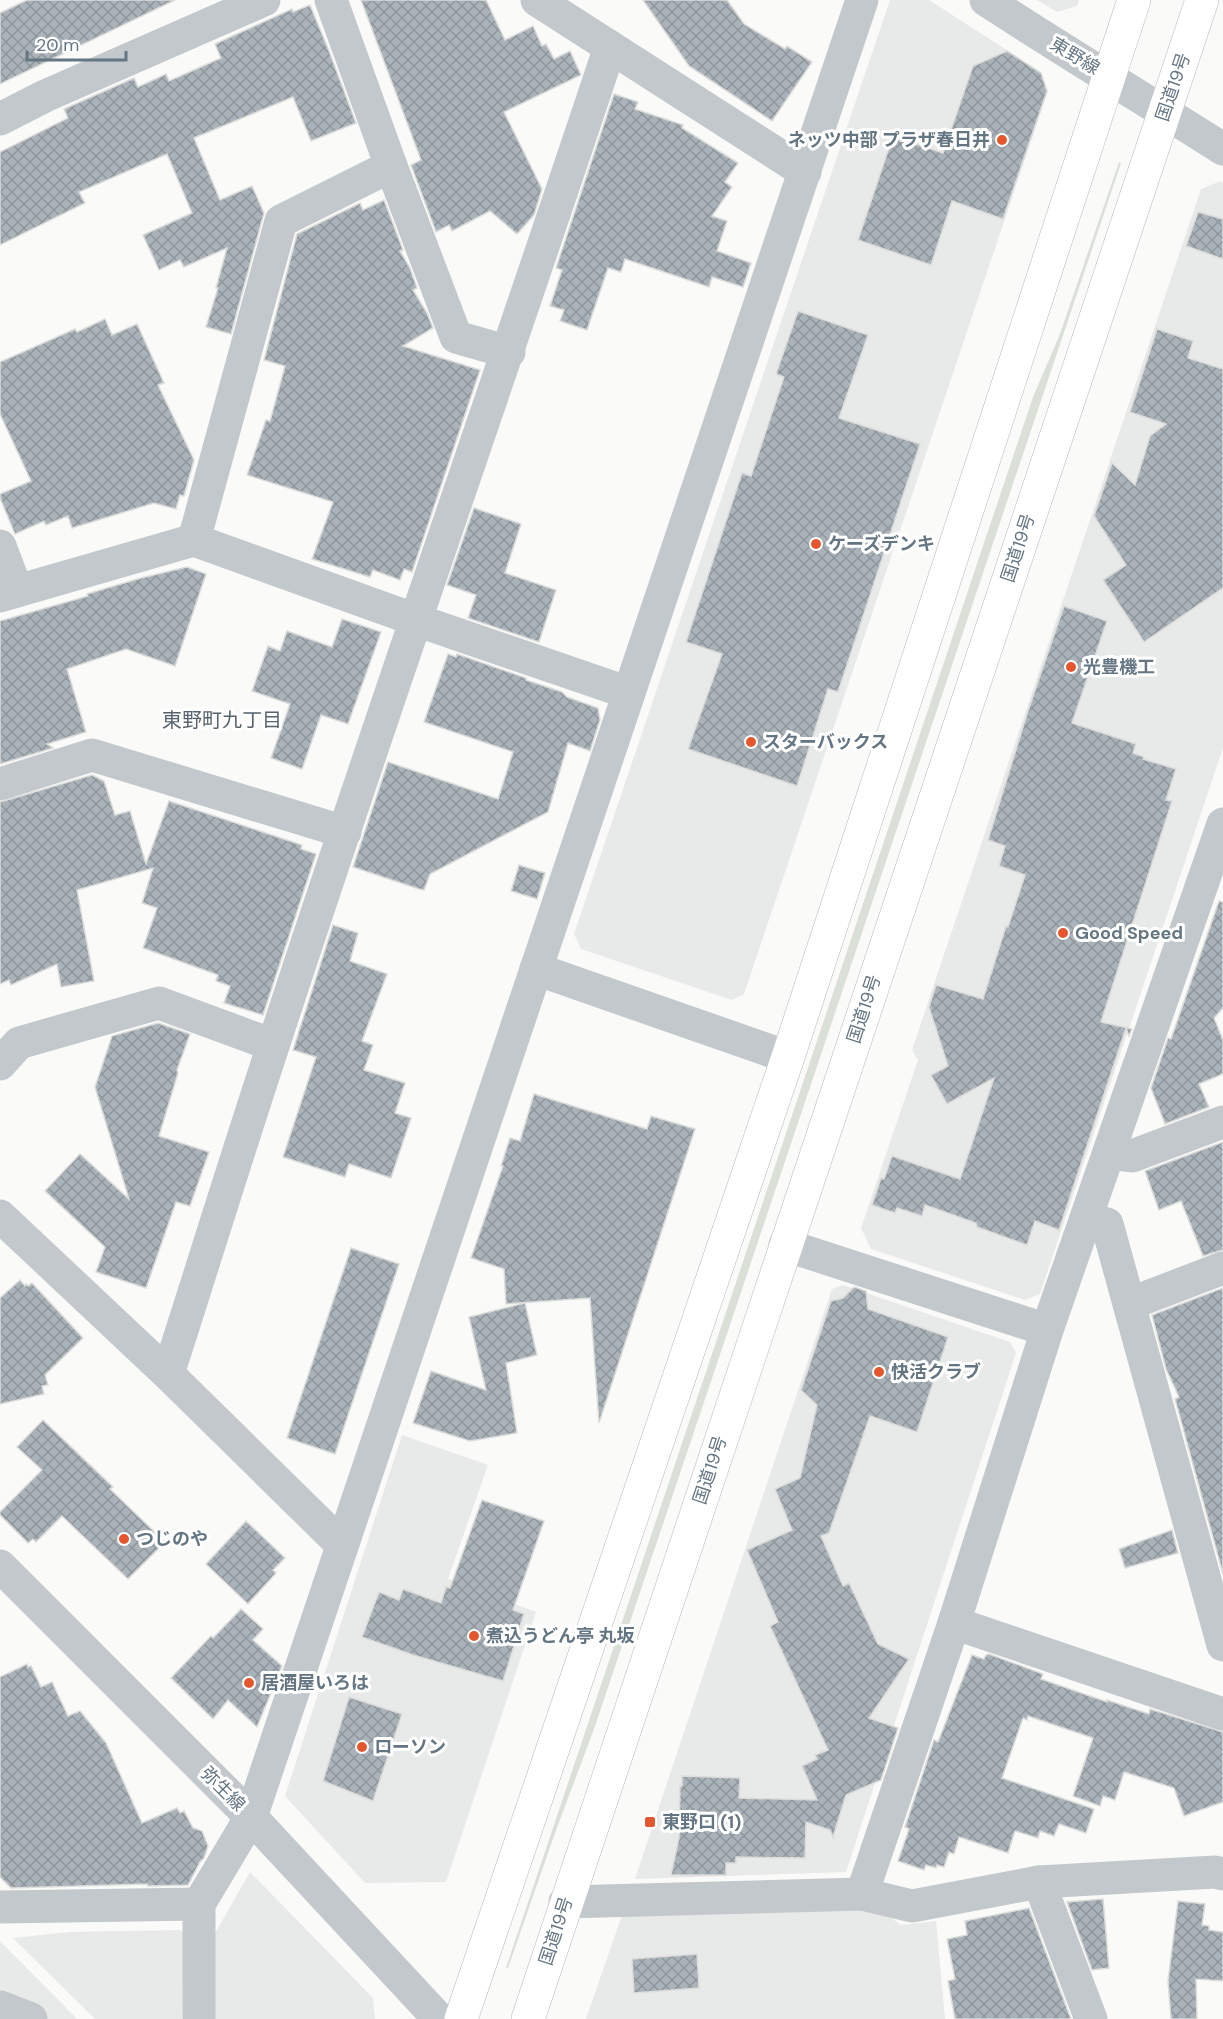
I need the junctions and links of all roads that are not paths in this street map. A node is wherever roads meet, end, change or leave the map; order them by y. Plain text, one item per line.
1 (264, 0) edge
2 (331, 0) edge
3 (537, 0) edge
4 (862, 0) edge
5 (986, 0) edge
6 (1134, 0) edge
7 (1202, 0) edge
8 (610, 47) junction
9 (1108, 76) junction
10 (1165, 111) junction
11 (0, 119) edge
12 (1223, 149) edge
13 (391, 166) junction
14 (805, 172) junction
15 (509, 352) junction
16 (194, 540) junction
17 (0, 546) edge
18 (8, 593) edge
19 (416, 620) junction
20 (629, 693) junction
21 (0, 784) edge
22 (1223, 824) edge
23 (345, 832) junction
24 (536, 969) junction
25 (273, 1045) junction
26 (788, 1057) junction
27 (0, 1064) edge
28 (1223, 1122) edge
29 (1109, 1153) junction
30 (0, 1216) edge
31 (1088, 1218) junction
32 (785, 1245) junction
33 (1223, 1268) edge
34 (1129, 1304) junction
35 (1047, 1330) junction
36 (168, 1374) junction
37 (342, 1545) junction
38 (0, 1566) edge
39 (954, 1623) junction
40 (1220, 1627) edge
41 (1223, 1714) edge
42 (250, 1816) junction
43 (1223, 1874) edge
44 (1039, 1882) junction
45 (862, 1894) junction
46 (566, 1902) junction
47 (200, 1904) junction
48 (0, 1907) edge
49 (0, 2007) edge
50 (31, 2019) edge
51 (199, 2019) edge
52 (439, 2019) edge
53 (461, 2019) edge
54 (528, 2019) edge
55 (1091, 2019) edge

1 - 11 street
2 - 13 street
3 - 8 street
4 - 14 street
5 - 9 street, 東野線
6 - 9 highway
7 - 10 highway, 国道19号
8 - 14 street
8 - 15 street
9 - 10 street, 東野線
9 - 26 highway
10 - 12 street, 東野線
10 - 32 highway, 国道19号
13 - 15 street
13 - 16 street
14 - 20 street
15 - 19 street
16 - 18 street
16 - 19 street
17 - 18 street
19 - 20 street
19 - 23 street
20 - 24 street
21 - 23 street
22 - 29 street
23 - 25 street
24 - 26 street
24 - 37 street
25 - 27 street
25 - 36 street
26 - 53 highway
28 - 29 street
29 - 31 street
30 - 36 street
31 - 34 street
31 - 35 street
32 - 35 street
32 - 46 highway, 国道19号
33 - 34 street
34 - 40 street
35 - 39 street
36 - 37 street
37 - 42 street
38 - 42 street, 弥生線
39 - 41 street
39 - 45 street
42 - 47 street
42 - 52 street, 弥生線
43 - 44 street
44 - 45 street
44 - 55 street
45 - 46 street
46 - 54 highway, 国道19号
47 - 48 street
47 - 51 street
49 - 50 street

